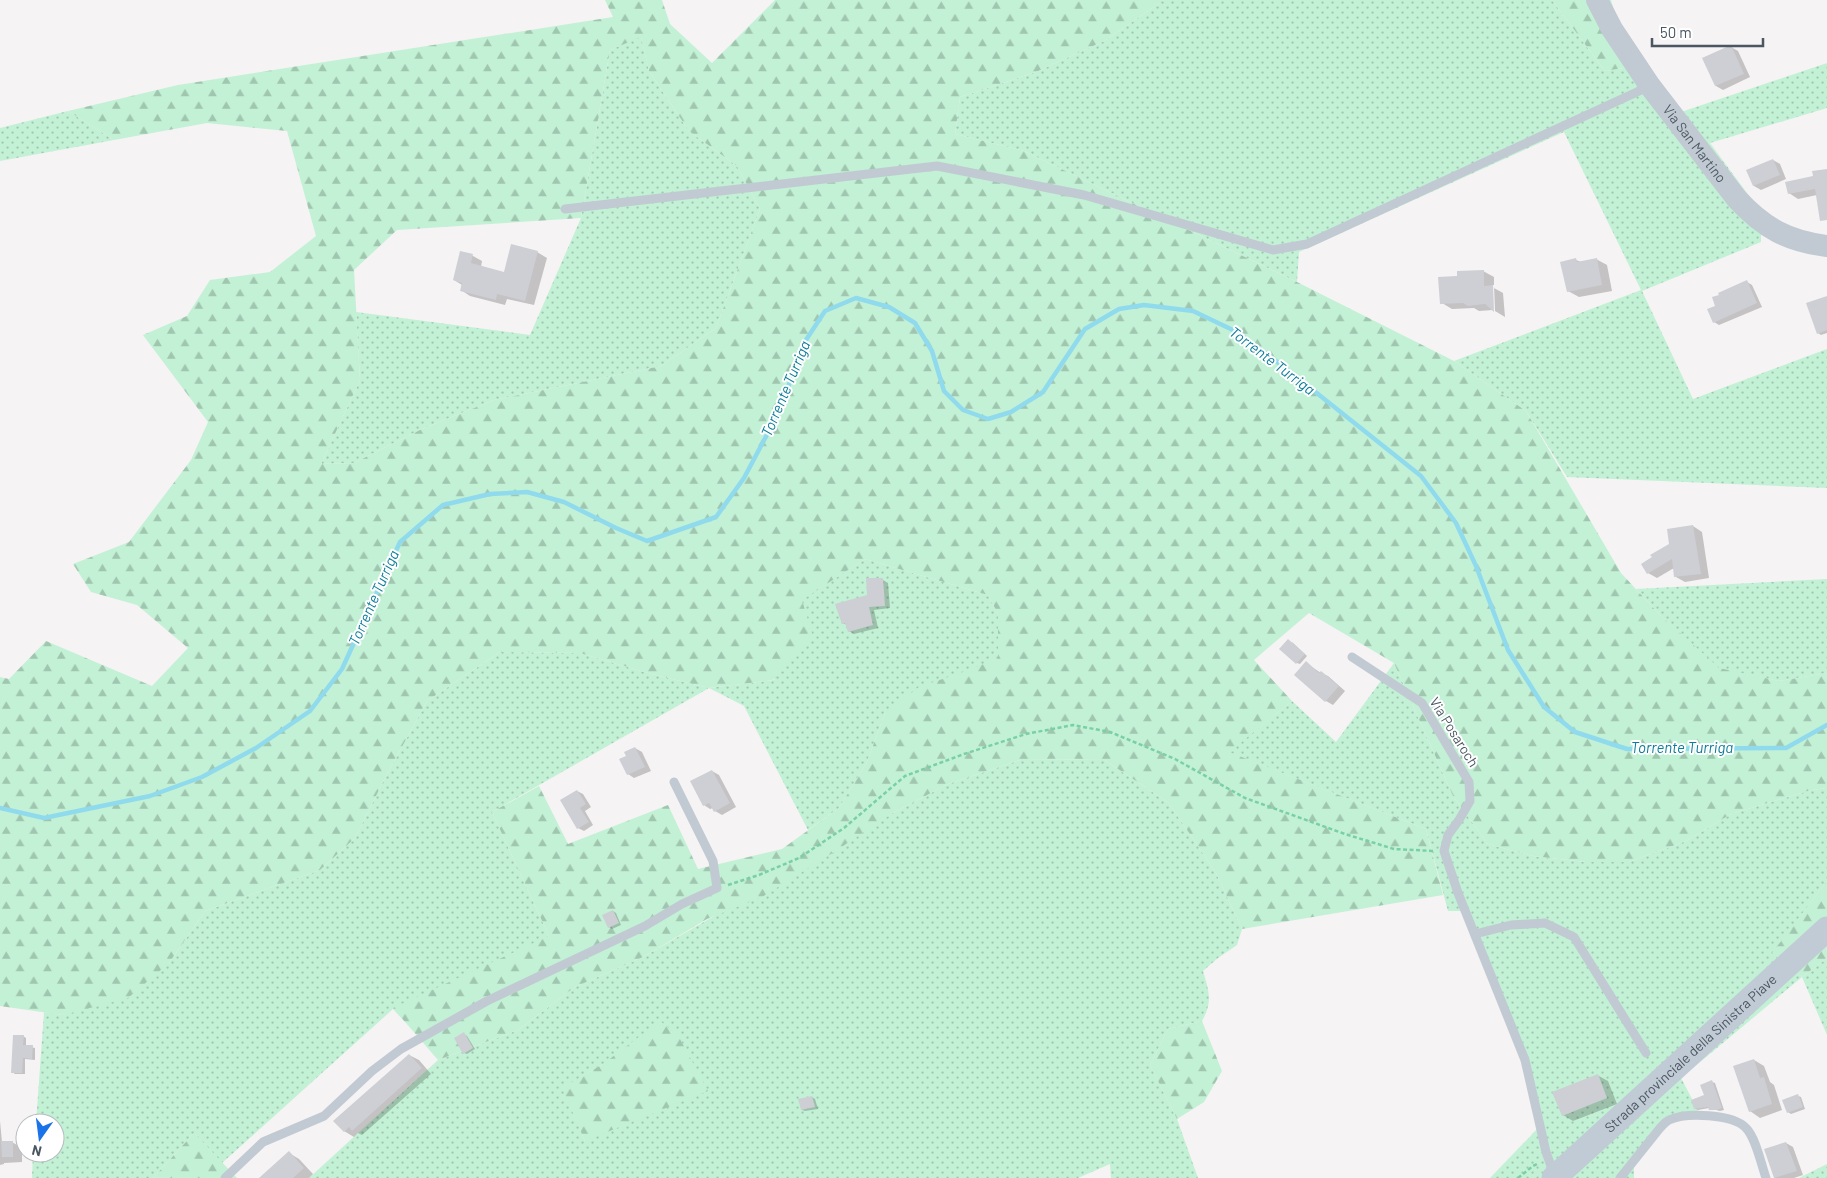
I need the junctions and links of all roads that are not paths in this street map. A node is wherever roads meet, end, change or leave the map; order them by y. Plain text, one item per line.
1 (1597, 0) edge
2 (1650, 86) junction
3 (565, 209) dead end
4 (1827, 246) edge
5 (1352, 657) dead end
6 (674, 782) dead end
7 (1827, 930) edge
8 (1475, 934) junction
9 (1646, 1053) dead end
10 (1551, 1168) edge
11 (225, 1178) edge
12 (1620, 1178) edge
13 (1766, 1178) edge

1 - 2 street, Via San Martino
2 - 3 lane
2 - 4 street, Via San Martino
5 - 8 lane, Via Posaroch
6 - 11 lane
7 - 10 main road, Strada provinciale della Sinistra Piave
8 - 9 lane
8 - 10 lane
12 - 13 lane

